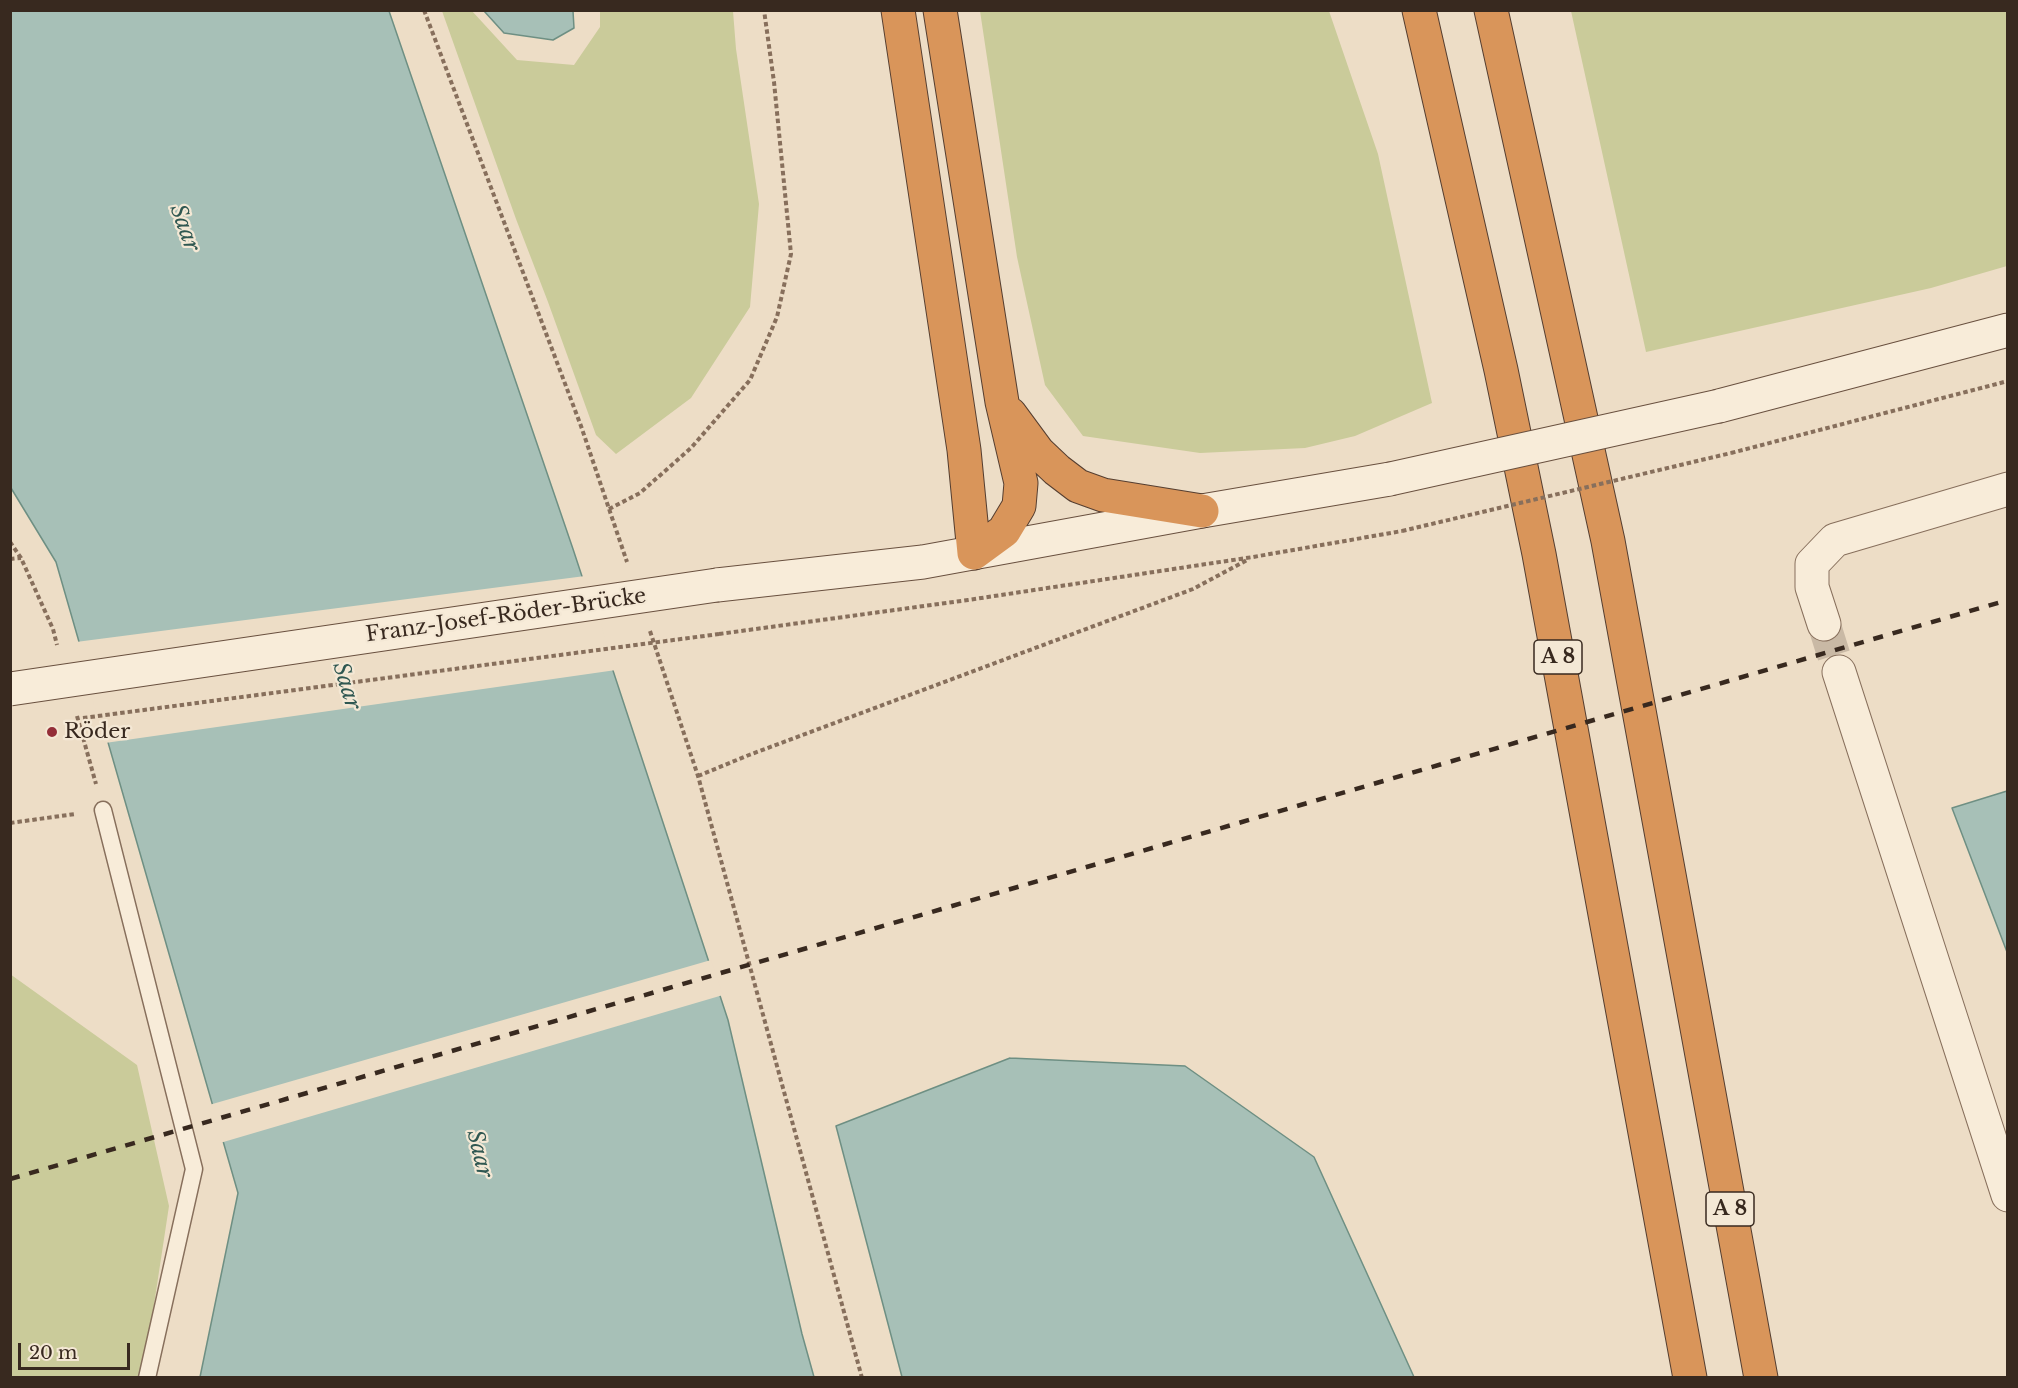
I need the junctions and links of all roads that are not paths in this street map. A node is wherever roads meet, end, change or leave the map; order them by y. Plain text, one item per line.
1 (898, 10) edge
2 (940, 10) edge
3 (1419, 11) edge
4 (1494, 17) edge
5 (2007, 330) edge
6 (1002, 402) junction
7 (2007, 489) edge
8 (1202, 511) junction
9 (974, 553) junction
10 (1824, 624) tunnel mouth
11 (1839, 672) tunnel mouth
12 (10, 689) edge
13 (103, 810) road end
14 (2007, 1195) edge
15 (147, 1377) edge
16 (1690, 1377) edge
17 (1761, 1377) edge

1 - 9 highway
2 - 6 highway
3 - 16 highway, A 8
4 - 17 highway, A 8
5 - 8 main road, Franz-Josef-Röder-Brücke, bridge
6 - 8 highway
6 - 9 highway
7 - 10 main road
8 - 9 main road, Franz-Josef-Röder-Brücke
9 - 12 main road, Franz-Josef-Röder-Brücke, bridge
11 - 14 main road
13 - 15 lane

